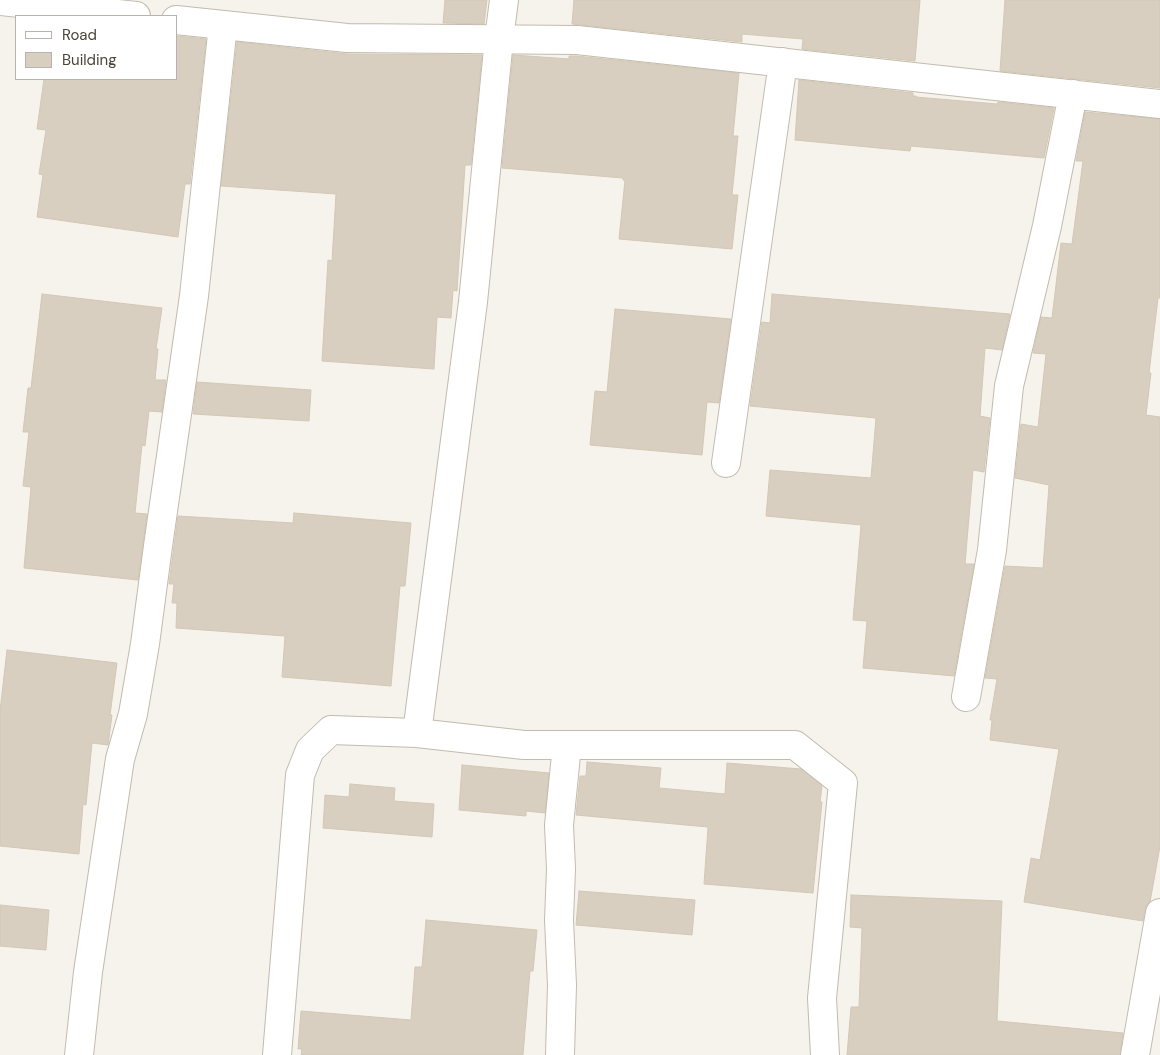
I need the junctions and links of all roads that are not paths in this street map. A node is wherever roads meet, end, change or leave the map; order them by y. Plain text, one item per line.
1 (504, 0) edge
2 (0, 1) edge
3 (127, 15) edge
4 (178, 20) edge
5 (223, 25) junction
6 (499, 39) junction
7 (783, 62) junction
8 (1073, 94) junction
9 (1160, 104) edge
10 (726, 463) dead end
11 (966, 697) dead end
12 (417, 733) junction
13 (568, 745) junction
14 (1160, 913) edge
15 (79, 1055) edge
16 (277, 1055) edge
17 (560, 1055) edge
18 (825, 1055) edge
19 (1134, 1055) edge

1 - 6 street
2 - 3 street
4 - 5 street
5 - 6 street
5 - 15 street
6 - 7 street
6 - 12 street
7 - 8 street
7 - 10 street
8 - 9 street
8 - 11 street
12 - 13 street
12 - 16 street
13 - 17 street
13 - 18 street
14 - 19 street

